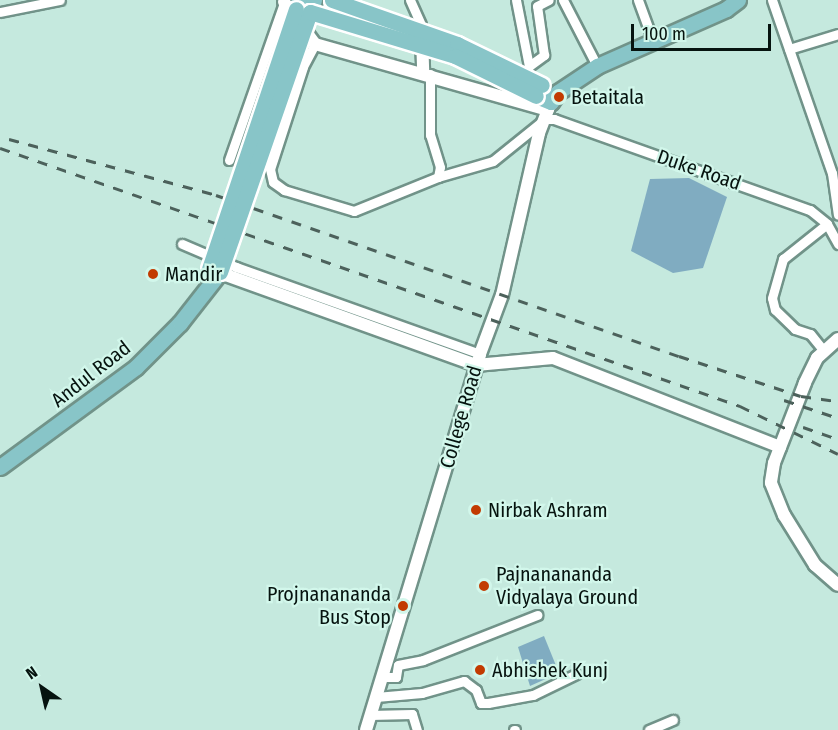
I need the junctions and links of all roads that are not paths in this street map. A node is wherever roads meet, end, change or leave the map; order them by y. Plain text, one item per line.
1 (60, 0) edge
2 (332, 0) edge
3 (410, 0) edge
4 (516, 0) edge
5 (549, 0) edge
6 (563, 0) edge
7 (638, 0) edge
8 (738, 0) edge
9 (772, 0) edge
10 (30, 2) edge
11 (350, 2) edge
12 (298, 4) edge
13 (0, 12) edge
14 (422, 25) junction
15 (838, 34) edge
16 (653, 41) junction
17 (315, 45) junction
18 (789, 48) junction
19 (529, 66) junction
20 (597, 66) junction
21 (426, 73) junction
22 (539, 90) junction
23 (513, 101) junction
24 (550, 106) junction
25 (229, 160) dead end
26 (438, 177) junction
27 (838, 215) edge
28 (827, 224) junction
29 (183, 244) dead end
30 (838, 244) edge
31 (214, 270) junction
32 (838, 339) edge
33 (824, 351) junction
34 (478, 359) junction
35 (782, 442) junction
36 (0, 467) edge
37 (838, 585) edge
38 (537, 615) dead end
39 (576, 674) dead end
40 (382, 677) junction
41 (376, 697) junction
42 (370, 715) junction
43 (673, 720) dead end
44 (366, 730) edge
45 (417, 730) edge
46 (649, 730) edge

1 - 10 street
2 - 11 main road, bridge
3 - 14 street
4 - 19 street
5 - 19 street
6 - 20 street
7 - 16 street
8 - 16 main road
9 - 18 street
10 - 13 street
11 - 14 street
11 - 22 main road, bridge
12 - 17 street
12 - 22 main road, bridge
12 - 25 street
12 - 31 main road, Andul Road, bridge
14 - 21 street
15 - 18 street
16 - 20 main road
17 - 21 street
17 - 26 street
18 - 27 street
19 - 23 street
20 - 24 main road
21 - 23 street
21 - 26 street
22 - 24 main road
23 - 24 street
24 - 26 street
24 - 28 street, Duke Road
24 - 34 street, College Road
28 - 30 street, Duke Road
28 - 33 street
29 - 34 street
31 - 34 street
31 - 36 main road, Andul Road
32 - 33 street
33 - 35 street
34 - 35 street
34 - 40 street, College Road
35 - 37 street
38 - 40 street
39 - 41 street
40 - 41 street, College Road
41 - 42 street, College Road
42 - 44 street, College Road
42 - 45 street
43 - 46 street

